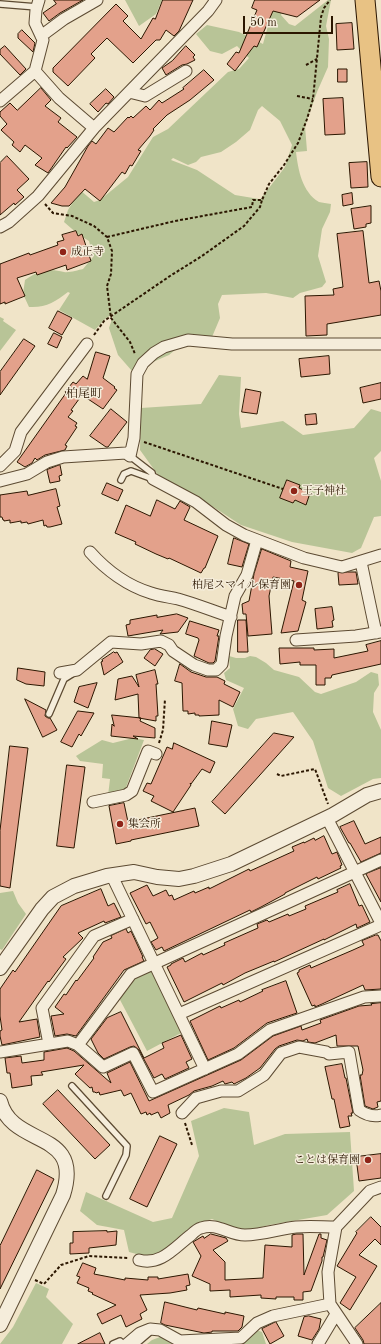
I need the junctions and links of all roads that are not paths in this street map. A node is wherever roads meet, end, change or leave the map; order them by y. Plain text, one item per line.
1 (97, 0) edge
2 (216, 0) edge
3 (365, 0) edge
4 (38, 3) edge
5 (0, 4) edge
6 (41, 36) junction
7 (35, 71) junction
8 (186, 71) dead end
9 (129, 92) junction
10 (0, 101) edge
11 (94, 128) junction
12 (381, 177) edge
13 (0, 227) edge
14 (87, 344) road end
15 (381, 344) edge
16 (130, 456) junction
17 (0, 466) edge
18 (154, 479) junction
19 (121, 480) dead end
20 (0, 481) edge
21 (214, 525) dead end
22 (226, 526) junction
23 (257, 540) junction
24 (90, 552) dead end
25 (381, 555) edge
26 (361, 562) junction
27 (231, 617) junction
28 (379, 632) edge
29 (296, 640) dead end
30 (77, 670) junction
31 (60, 673) dead end
32 (49, 714) dead end
33 (156, 754) dead end
34 (381, 791) edge
35 (93, 802) dead end
36 (328, 813) junction
37 (381, 860) edge
38 (355, 872) junction
39 (112, 876) junction
40 (133, 919) junction
41 (381, 924) edge
42 (2, 962) edge
43 (154, 963) junction
44 (381, 996) edge
45 (179, 1014) junction
46 (50, 1044) junction
47 (78, 1045) junction
48 (0, 1052) edge
49 (204, 1068) junction
50 (72, 1086) dead end
51 (0, 1101) edge
52 (182, 1113) road end
53 (381, 1115) edge
54 (381, 1187) edge
55 (106, 1196) dead end
56 (336, 1227) junction
57 (139, 1260) dead end
58 (330, 1304) junction
59 (336, 1314) junction
60 (0, 1325) edge
61 (154, 1330) junction
62 (113, 1344) edge
63 (123, 1344) edge
64 (126, 1344) edge
65 (136, 1344) edge
66 (318, 1344) edge
67 (357, 1344) edge

1 - 6 street
2 - 9 street
3 - 12 highway
4 - 5 lane
4 - 6 street
6 - 7 street
7 - 10 street
7 - 11 street
8 - 9 street
9 - 11 street
11 - 13 street
14 - 17 street
15 - 16 street
16 - 18 lane
16 - 20 street
18 - 19 lane
18 - 22 street
21 - 22 lane
22 - 23 street
23 - 26 street
23 - 27 street
24 - 27 street
25 - 26 street
26 - 28 street
27 - 30 street
28 - 29 street
30 - 31 street
30 - 32 lane
33 - 35 street
34 - 36 street
36 - 38 street
36 - 39 street
37 - 38 street
38 - 41 street
38 - 43 street
39 - 40 street
39 - 42 street
40 - 43 street
40 - 46 street
41 - 45 street
43 - 45 street
43 - 47 street
44 - 49 street
45 - 49 street
46 - 47 street
46 - 48 street
47 - 49 street
50 - 55 lane
51 - 60 street
52 - 53 street
54 - 56 street
56 - 57 street
56 - 58 street
58 - 59 street
58 - 61 street
59 - 66 street
59 - 67 street
61 - 64 street
61 - 65 lane
62 - 63 lane

